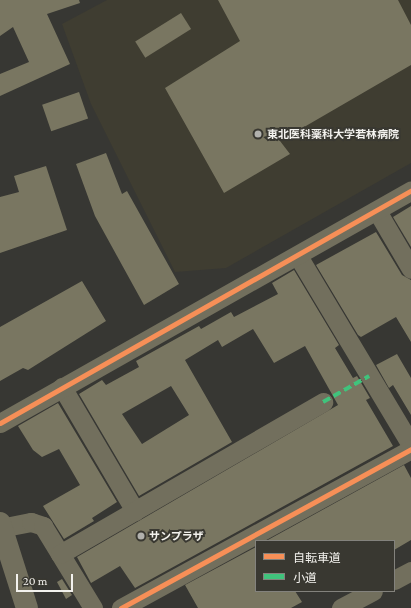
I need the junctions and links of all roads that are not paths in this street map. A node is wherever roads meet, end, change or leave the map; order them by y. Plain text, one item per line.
1 (411, 190) edge
2 (377, 211) junction
3 (298, 256) junction
4 (411, 269) edge
5 (62, 387) junction
6 (323, 402) dead end
7 (0, 423) edge
8 (411, 445) edge
9 (411, 448) edge
10 (135, 511) junction
11 (0, 526) edge
12 (60, 554) junction
13 (411, 571) edge
14 (395, 579) edge
15 (371, 592) edge
16 (27, 608) edge
17 (92, 608) edge
18 (121, 608) edge
19 (341, 608) edge

1 - 2 street
2 - 3 street
2 - 4 street
3 - 5 street
3 - 8 street
5 - 7 street
5 - 10 street
6 - 10 street
9 - 18 street
10 - 12 street
11 - 12 street
11 - 16 street
12 - 17 street
13 - 14 street
15 - 19 street

